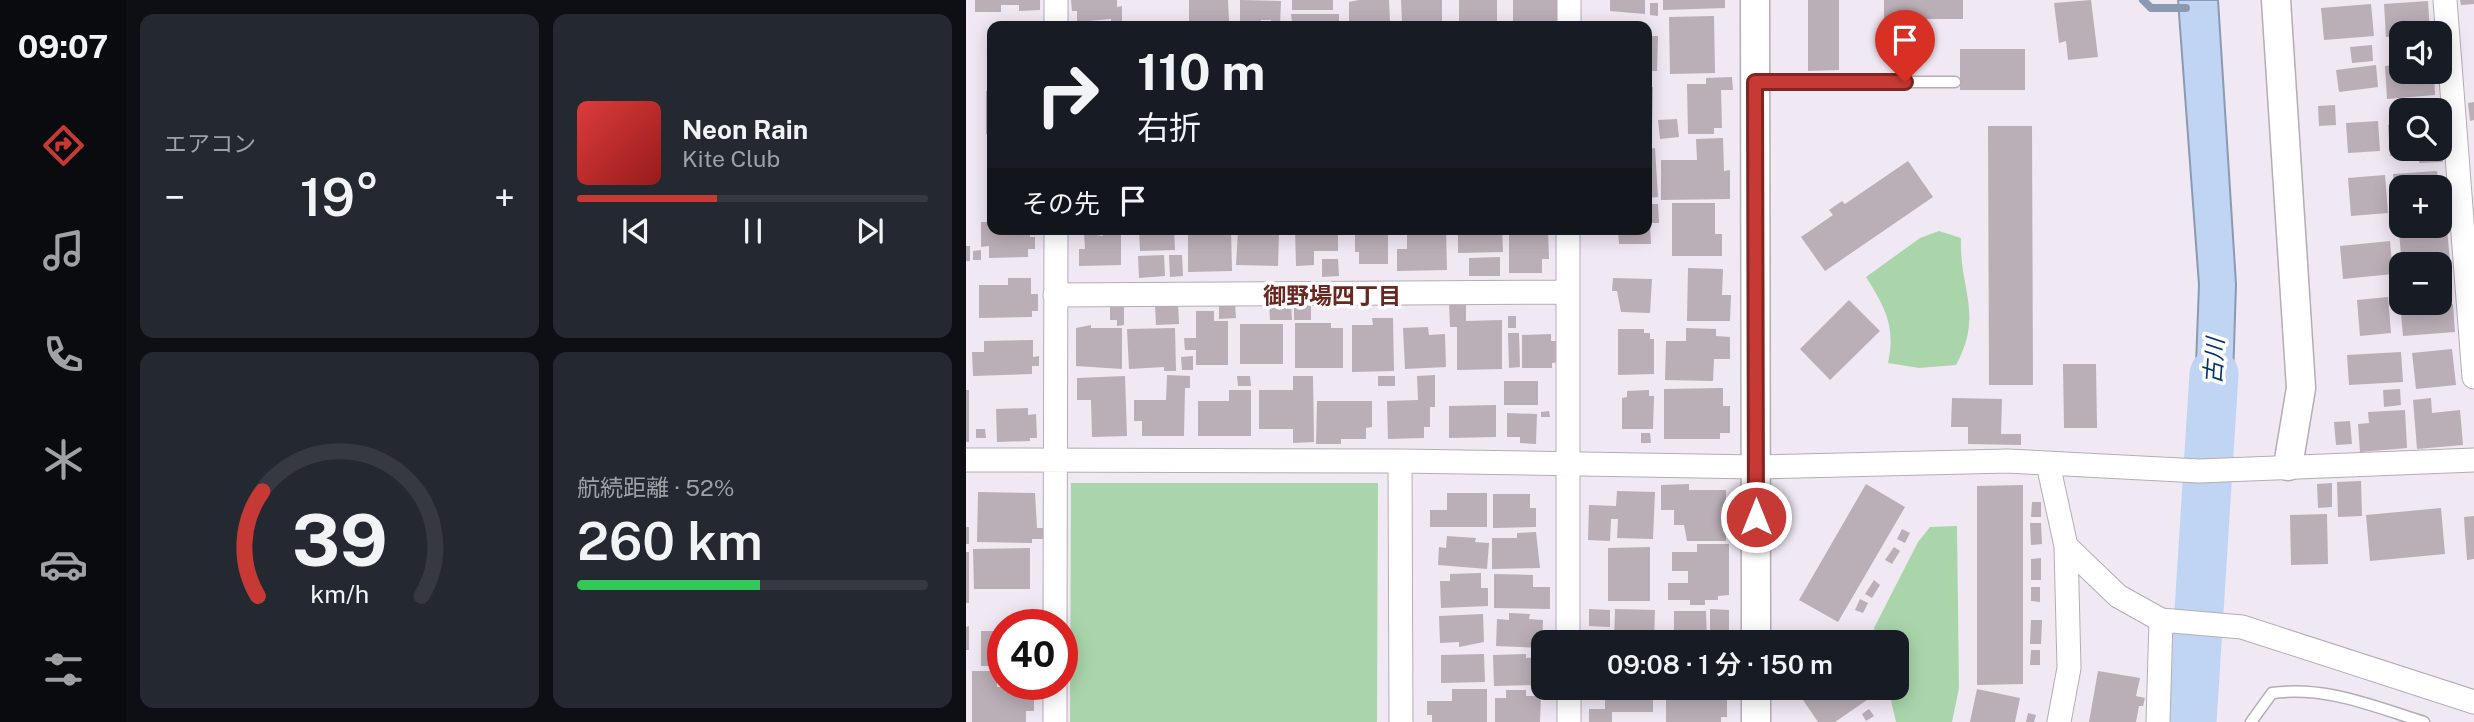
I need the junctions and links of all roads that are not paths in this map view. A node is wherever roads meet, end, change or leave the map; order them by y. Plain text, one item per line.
1 (1056, 0) edge
2 (1569, 0) edge
3 (1755, 0) edge
4 (2276, 0) edge
5 (2445, 0) edge
6 (1056, 21) edge
7 (1569, 21) edge
8 (1755, 82) junction
9 (1955, 82) dead end
10 (1056, 235) edge
11 (1568, 235) edge
12 (1568, 292) junction
13 (1055, 295) junction
14 (2474, 377) edge
15 (1054, 458) junction
16 (966, 460) edge
17 (2474, 460) edge
18 (1400, 461) junction
19 (1568, 462) junction
20 (2048, 464) junction
21 (2288, 466) junction
22 (1756, 467) junction
23 (2066, 546) junction
24 (1055, 609) edge
25 (2170, 619) junction
26 (1568, 630) edge
27 (1756, 630) edge
28 (1055, 700) edge
29 (1569, 700) edge
30 (1756, 700) edge
31 (2474, 702) edge
32 (2420, 721) edge
33 (1055, 722) edge
34 (1401, 722) edge
35 (1569, 722) edge
36 (1756, 722) edge
37 (2059, 722) edge
38 (2158, 722) edge
39 (2251, 722) edge

1 - 6 street
2 - 7 street
3 - 8 street
4 - 21 street
5 - 14 street
8 - 9 lane
8 - 22 street
10 - 13 street
11 - 12 street
12 - 13 street
12 - 19 street
13 - 15 street
15 - 16 street
15 - 18 street
15 - 24 street
17 - 21 street
18 - 19 street
18 - 34 street
19 - 22 street
19 - 26 street
20 - 21 street
20 - 22 street
20 - 23 street
22 - 27 street
23 - 25 street
23 - 37 street
25 - 31 street
25 - 38 street
28 - 33 street
29 - 35 street
30 - 36 street
32 - 39 lane

